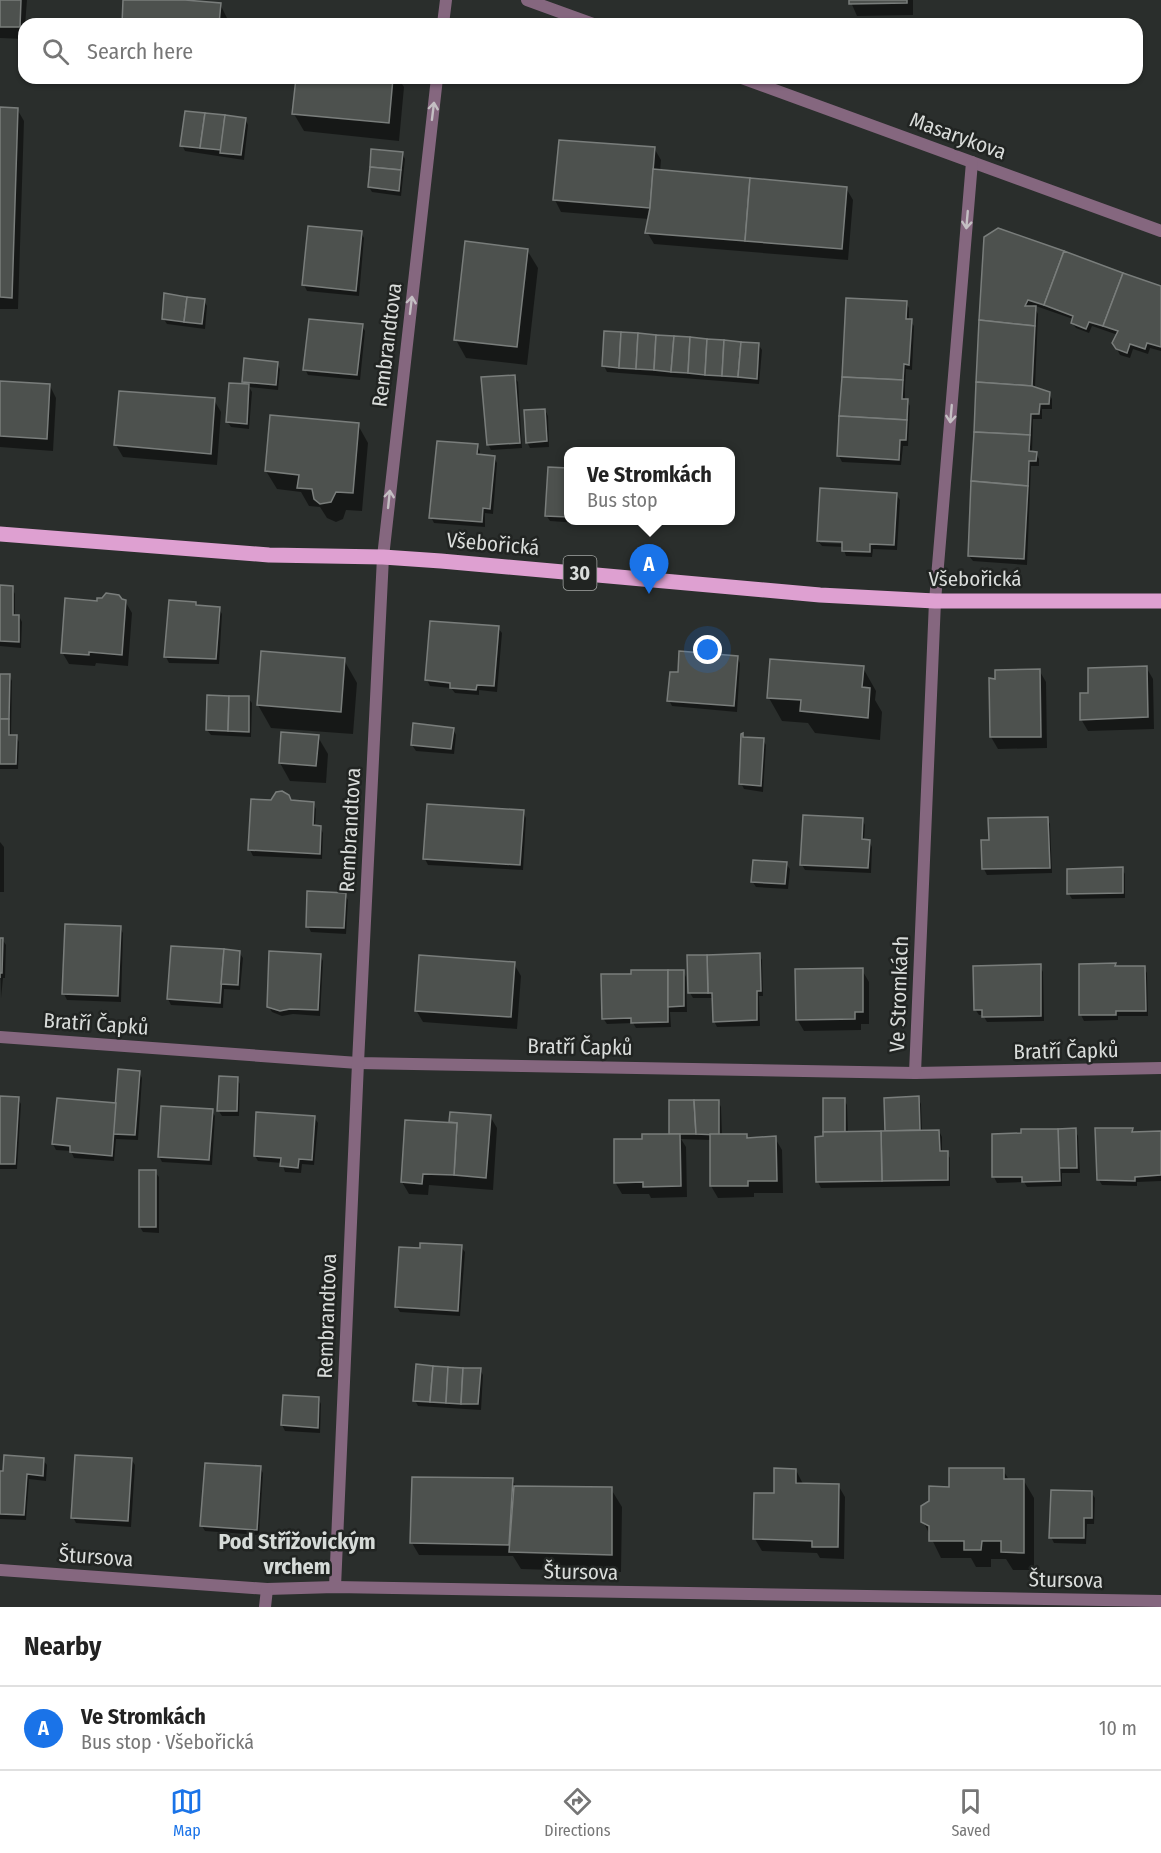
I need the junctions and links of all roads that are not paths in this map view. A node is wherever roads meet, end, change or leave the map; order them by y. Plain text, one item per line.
1 (446, 0) edge
2 (527, 0) edge
3 (444, 18) edge
4 (576, 18) edge
5 (436, 84) edge
6 (758, 84) edge
7 (972, 162) junction
8 (1161, 231) edge
9 (0, 534) edge
10 (383, 557) junction
11 (935, 601) junction
12 (1161, 601) edge
13 (0, 1037) edge
14 (358, 1063) junction
15 (1161, 1068) edge
16 (915, 1073) junction
17 (0, 1570) edge
18 (335, 1587) junction
19 (267, 1589) junction
20 (1161, 1601) edge
21 (265, 1607) edge

1 - 3 street
2 - 4 street
10 -> 5 street, Rembrandtova
6 - 7 street, Masarykova
7 - 8 street, Masarykova
7 -> 11 street, Ve Stromkách
9 - 10 main road, Všebořická / 30
10 - 11 main road, Všebořická / 30
10 - 14 street, Rembrandtova
11 - 12 main road, Všebořická / 30
11 - 16 street, Ve Stromkách
13 - 14 street, Bratří Čapků
14 - 16 street, Bratří Čapků
14 - 18 street, Rembrandtova
15 - 16 street, Bratří Čapků
17 - 19 street, Štursova
18 - 19 street, Štursova
18 - 20 street, Štursova
19 - 21 street

